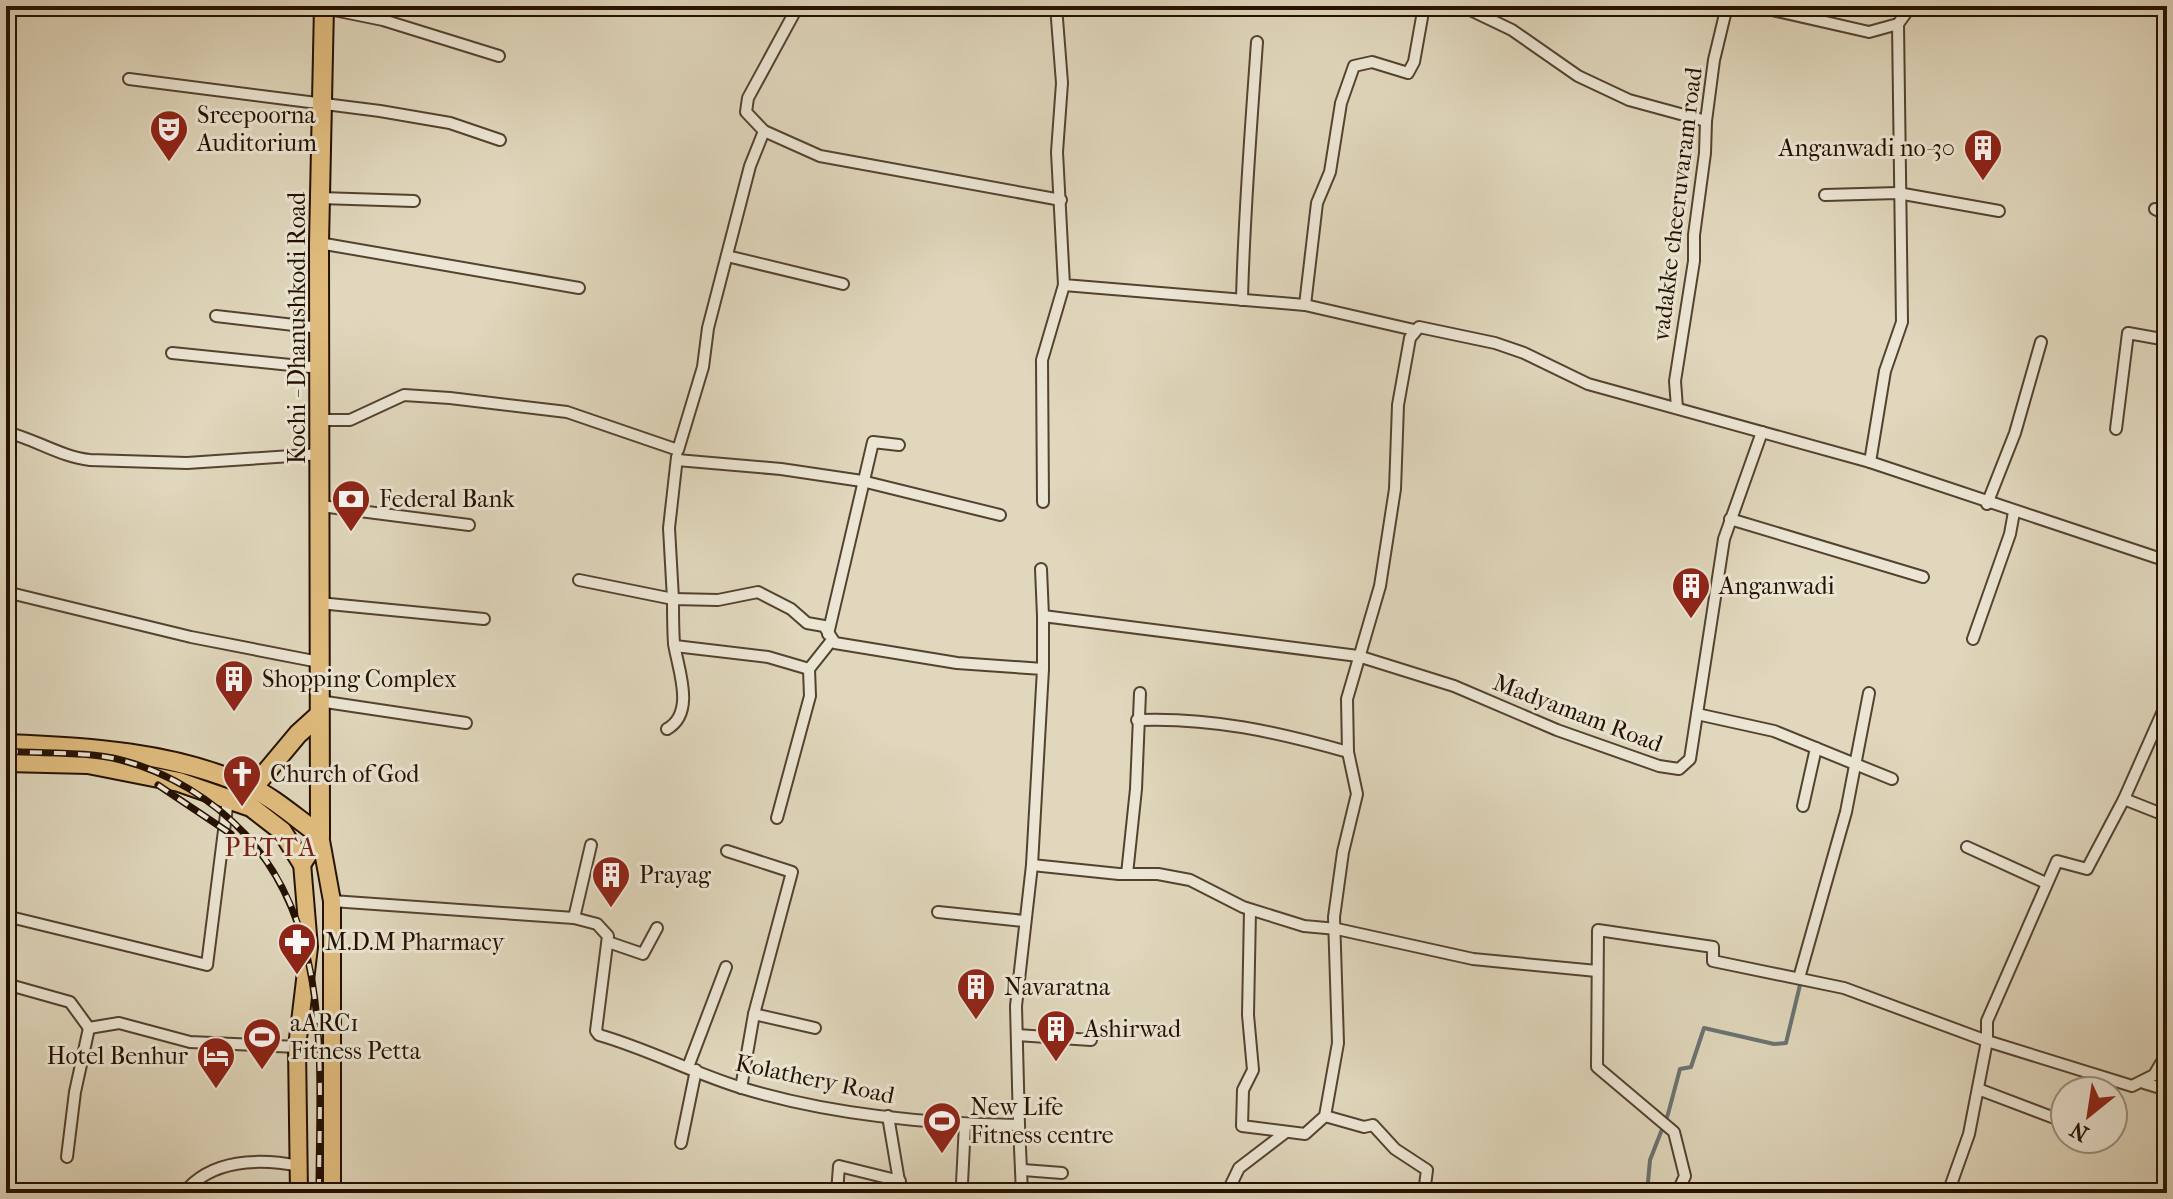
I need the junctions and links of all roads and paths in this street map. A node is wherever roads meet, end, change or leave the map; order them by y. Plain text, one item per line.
1 (798, 6) edge
2 (1056, 6) edge
3 (1424, 6) edge
4 (1462, 6) edge
5 (1727, 6) edge
6 (1755, 6) edge
7 (1911, 6) edge
8 (324, 7) edge
9 (1898, 24) junction
10 (1257, 42) dead end
11 (499, 56) dead end
12 (129, 79) dead end
13 (322, 105) junction
14 (1706, 121) junction
15 (764, 131) junction
16 (500, 140) dead end
17 (1898, 193) junction
18 (1825, 195) dead end
19 (320, 198) junction
20 (1061, 200) junction
21 (414, 201) dead end
22 (2155, 209) dead end
23 (1999, 211) dead end
24 (2167, 215) edge
25 (319, 243) junction
26 (727, 256) junction
27 (843, 284) dead end
28 (1064, 285) junction
29 (579, 288) dead end
30 (1242, 300) junction
31 (1305, 305) junction
32 (216, 316) dead end
33 (320, 328) junction
34 (1414, 330) junction
35 (2167, 340) edge
36 (2041, 342) dead end
37 (172, 353) dead end
38 (320, 368) junction
39 (1677, 408) junction
40 (321, 420) junction
41 (2116, 429) dead end
42 (6, 432) edge
43 (1762, 432) junction
44 (899, 445) dead end
45 (321, 454) junction
46 (677, 455) junction
47 (1870, 462) junction
48 (862, 481) junction
49 (1043, 502) dead end
50 (1987, 504) junction
51 (321, 506) junction
52 (2014, 512) junction
53 (1000, 515) dead end
54 (1730, 519) junction
55 (469, 525) dead end
56 (2167, 540) edge
57 (2164, 560) edge
58 (1041, 569) dead end
59 (1923, 577) dead end
60 (579, 580) dead end
61 (6, 592) edge
62 (673, 599) junction
63 (319, 603) junction
64 (1043, 616) junction
65 (484, 619) dead end
66 (830, 637) junction
67 (1973, 639) dead end
68 (675, 646) junction
69 (1358, 656) junction
70 (319, 662) junction
71 (809, 669) junction
72 (1043, 669) junction
73 (1140, 693) dead end
74 (1869, 693) dead end
75 (2167, 702) edge
76 (315, 714) junction
77 (1697, 714) junction
78 (1137, 720) junction
79 (466, 723) dead end
80 (667, 729) dead end
81 (6, 744) edge
82 (1816, 748) junction
83 (1348, 752) junction
84 (6, 762) edge
85 (1854, 764) junction
86 (1892, 779) dead end
87 (251, 787) junction
88 (2124, 799) junction
89 (235, 802) junction
90 (1803, 806) dead end
91 (2167, 816) edge
92 (777, 818) dead end
93 (320, 835) junction
94 (591, 845) dead end
95 (1967, 847) dead end
96 (727, 851) dead end
97 (302, 863) junction
98 (1032, 865) junction
99 (1127, 874) junction
100 (2046, 883) junction
101 (332, 901) junction
102 (1250, 910) junction
103 (938, 912) dead end
104 (6, 916) edge
105 (574, 918) junction
106 (1024, 921) junction
107 (657, 928) dead end
108 (1337, 929) junction
109 (608, 942) junction
110 (726, 967) dead end
111 (1597, 971) junction
112 (1799, 978) junction
113 (6, 984) edge
114 (754, 1014) junction
115 (89, 1028) junction
116 (815, 1028) dead end
117 (1017, 1035) junction
118 (1091, 1040) dead end
119 (1987, 1041) junction
120 (297, 1047) junction
121 (2167, 1053) edge
122 (692, 1069) junction
123 (2144, 1083) junction
124 (741, 1088) junction
125 (1978, 1089) junction
126 (2167, 1090) edge
127 (888, 1116) junction
128 (1325, 1116) junction
129 (2049, 1116) edge
130 (965, 1124) junction
131 (1019, 1125) junction
132 (1286, 1132) junction
133 (681, 1143) dead end
134 (67, 1157) dead end
135 (299, 1166) junction
136 (1023, 1170) junction
137 (1062, 1173) dead end
138 (962, 1183) dead end
139 (901, 1187) edge
140 (184, 1193) edge
141 (299, 1193) edge
142 (332, 1193) edge
143 (837, 1193) edge
144 (1022, 1193) edge
145 (1227, 1193) edge
146 (1424, 1193) edge
147 (1677, 1193) edge
148 (1948, 1193) edge

1 - 15 street
2 - 20 street
3 - 31 street
4 - 14 street
5 - 14 street, vadakke cheeruvaram road
6 - 9 street
7 - 9 street
8 - 11 street
8 - 13 highway, Kochi - Dhanushkodi Road
9 - 17 street
10 - 30 street
12 - 13 street
13 - 16 street
13 - 19 highway, Kochi - Dhanushkodi Road
14 - 39 street, vadakke cheeruvaram road
15 - 20 street
15 - 26 street
17 - 18 street
17 - 23 street
17 - 47 street
19 - 21 street
19 - 25 highway, Kochi - Dhanushkodi Road
20 - 28 street
22 - 24 street
25 - 29 street
25 - 33 highway, Kochi - Dhanushkodi Road
26 - 27 street
26 - 46 street
28 - 30 street
28 - 49 street
30 - 31 street
31 - 34 street
32 - 33 street
33 - 38 highway, Kochi - Dhanushkodi Road
34 - 39 street
34 - 69 street
35 - 41 street
36 - 50 street
37 - 38 street
38 - 40 highway, Kochi - Dhanushkodi Road
39 - 43 street
40 - 45 highway, Kochi - Dhanushkodi Road
40 - 46 street
42 - 45 street
43 - 47 street
43 - 54 street, Madyamam Road
44 - 48 street
45 - 51 highway, Kochi - Dhanushkodi Road
46 - 48 street
46 - 62 street
47 - 50 street
48 - 53 street
48 - 66 street
50 - 52 street
51 - 55 street
51 - 63 highway, Kochi - Dhanushkodi Road
52 - 57 street
52 - 67 street
54 - 59 street
54 - 77 street, Madyamam Road
56 - 57 street
58 - 64 street
60 - 62 street
61 - 70 street
62 - 66 street
62 - 68 street
63 - 65 street
63 - 70 highway, Kochi - Dhanushkodi Road
64 - 69 street
64 - 72 street
66 - 71 street
66 - 72 street
68 - 71 street
68 - 80 street
69 - 77 street, Madyamam Road
69 - 83 street
70 - 76 highway, Kochi - Dhanushkodi Road
71 - 92 street
72 - 98 street
73 - 78 street
74 - 85 street
75 - 88 street
76 - 79 street
76 - 87 highway
76 - 93 highway, Kochi - Dhanushkodi Road
77 - 82 street
78 - 83 street
78 - 99 street
81 - 87 highway
82 - 85 street
82 - 90 street
83 - 108 street
84 - 89 highway
85 - 86 street
85 - 112 street
87 - 89 highway
87 - 93 highway
88 - 91 street
88 - 100 street
89 - 97 highway
89 - 104 street
93 - 97 highway
93 - 101 main road
94 - 105 street
95 - 100 street
96 - 114 street
97 - 120 main road
98 - 99 street
98 - 106 street
99 - 102 street
100 - 119 street
101 - 105 street
101 - 142 main road
102 - 108 street
102 - 132 street
103 - 106 street
105 - 109 street
106 - 117 street
107 - 109 street
108 - 111 street
108 - 128 street
109 - 122 street, Kolathery Road
110 - 122 street
111 - 112 street
111 - 147 street
112 - 119 street
113 - 115 street
114 - 116 street
114 - 124 street
115 - 120 street
115 - 134 street
117 - 118 street
117 - 131 street
119 - 123 street
119 - 125 street
120 - 135 main road
121 - 123 street
122 - 124 street, Kolathery Road
122 - 133 street
123 - 126 street
124 - 127 street, Kolathery Road
125 - 129 street
125 - 148 street
127 - 130 street, Kolathery Road
127 - 139 street
128 - 132 street
128 - 146 street
130 - 131 street, Kolathery Road
130 - 138 street
131 - 136 street
132 - 145 street
135 - 140 street
135 - 141 main road
136 - 137 street
136 - 144 street
139 - 143 street

